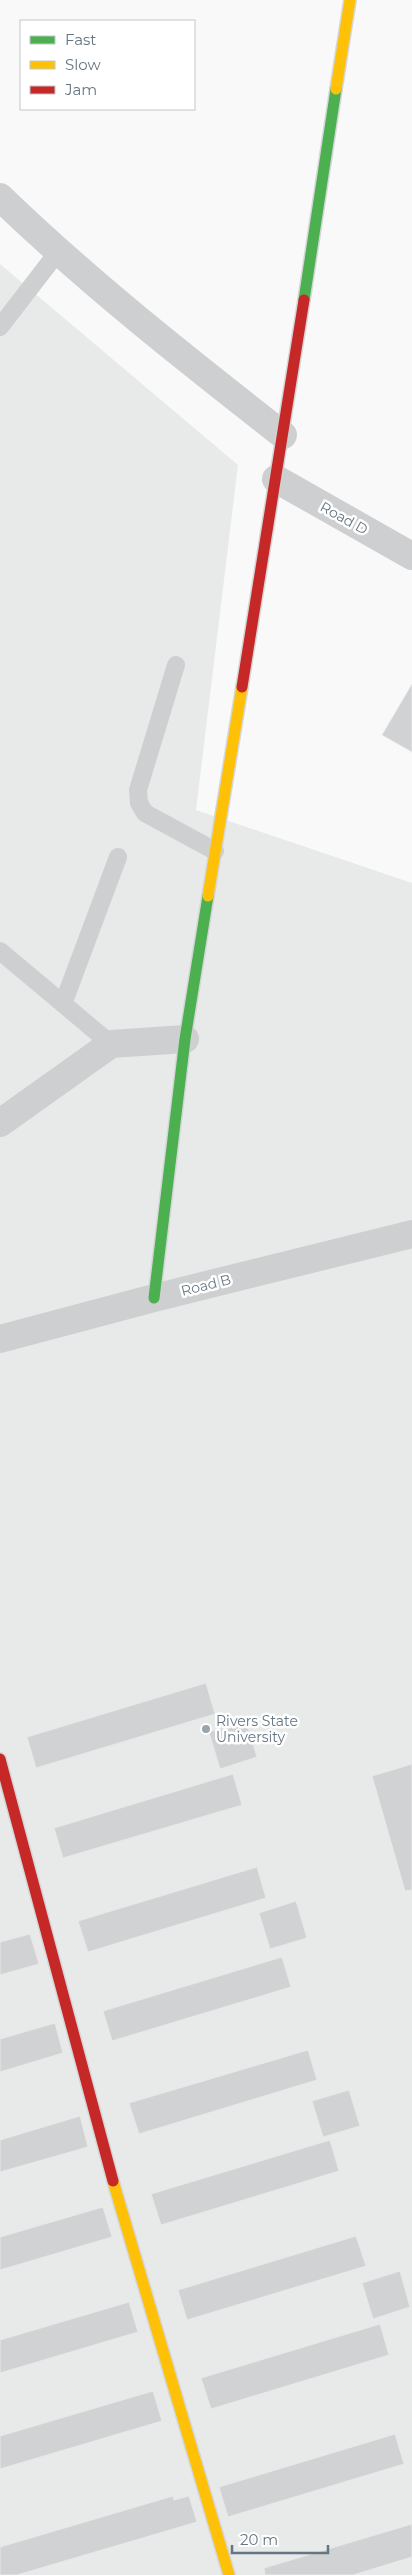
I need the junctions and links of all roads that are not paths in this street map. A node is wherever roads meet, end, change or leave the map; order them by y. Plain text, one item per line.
1 (350, 0) edge
2 (0, 198) edge
3 (57, 253) junction
4 (0, 327) edge
5 (283, 435) junction
6 (276, 479) junction
7 (412, 556) edge
8 (176, 665) dead end
9 (215, 851) junction
10 (118, 858) dead end
11 (0, 951) edge
12 (63, 1004) junction
13 (185, 1039) junction
14 (111, 1044) junction
15 (0, 1123) edge
16 (412, 1234) edge
17 (154, 1298) junction
18 (0, 1339) edge
19 (0, 1759) edge
20 (229, 2575) edge

1 - 5 street
2 - 3 street
3 - 4 lane
3 - 5 street
5 - 6 street
6 - 7 street, Road D
6 - 9 street
8 - 9 lane
9 - 13 street
10 - 12 lane
11 - 12 lane
12 - 14 lane
13 - 14 street
13 - 17 street
14 - 15 street
16 - 17 street, Road B
17 - 18 street, Road B
19 - 20 street

